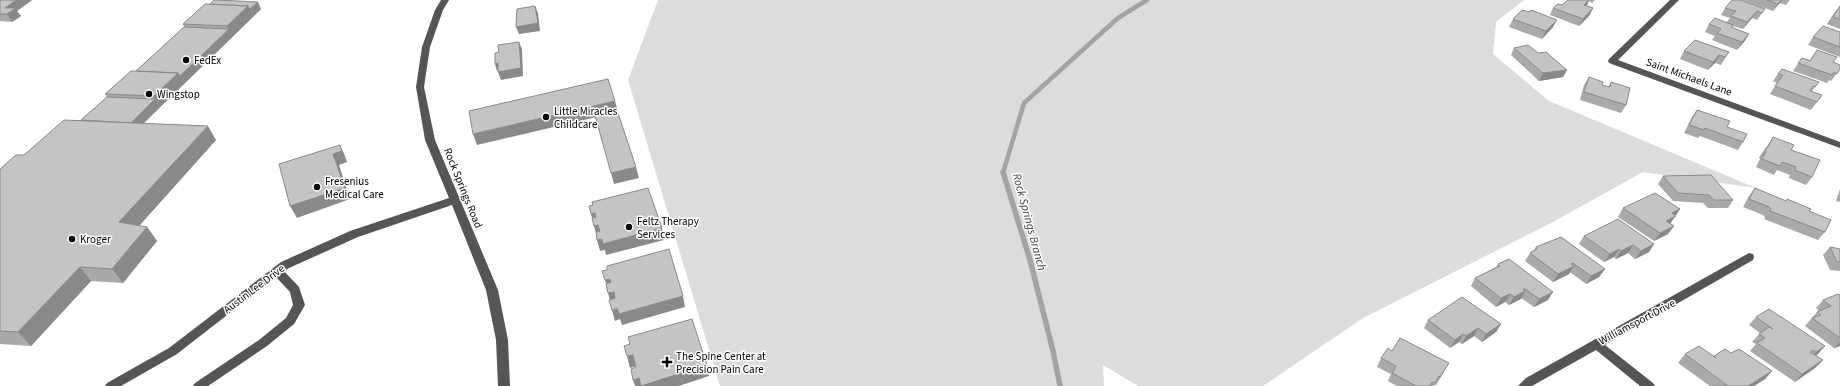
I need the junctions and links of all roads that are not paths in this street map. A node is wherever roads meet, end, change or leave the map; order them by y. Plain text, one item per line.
1 (446, 0) edge
2 (1675, 0) edge
3 (1840, 145) edge
4 (455, 200) junction
5 (1749, 258) dead end
6 (277, 271) junction
7 (1596, 344) junction
8 (111, 386) edge
9 (199, 386) edge
10 (504, 386) edge
11 (1524, 386) edge
12 (1650, 386) edge

1 - 4 street, Rock Springs Road
2 - 3 street, Saint Michaels Lane
4 - 6 street, Austin Lee Drive
4 - 10 street, Rock Springs Road
5 - 7 street, Williamsport Drive
6 - 8 street, Austin Lee Drive
6 - 9 street
7 - 11 street, Williamsport Drive
7 - 12 street

